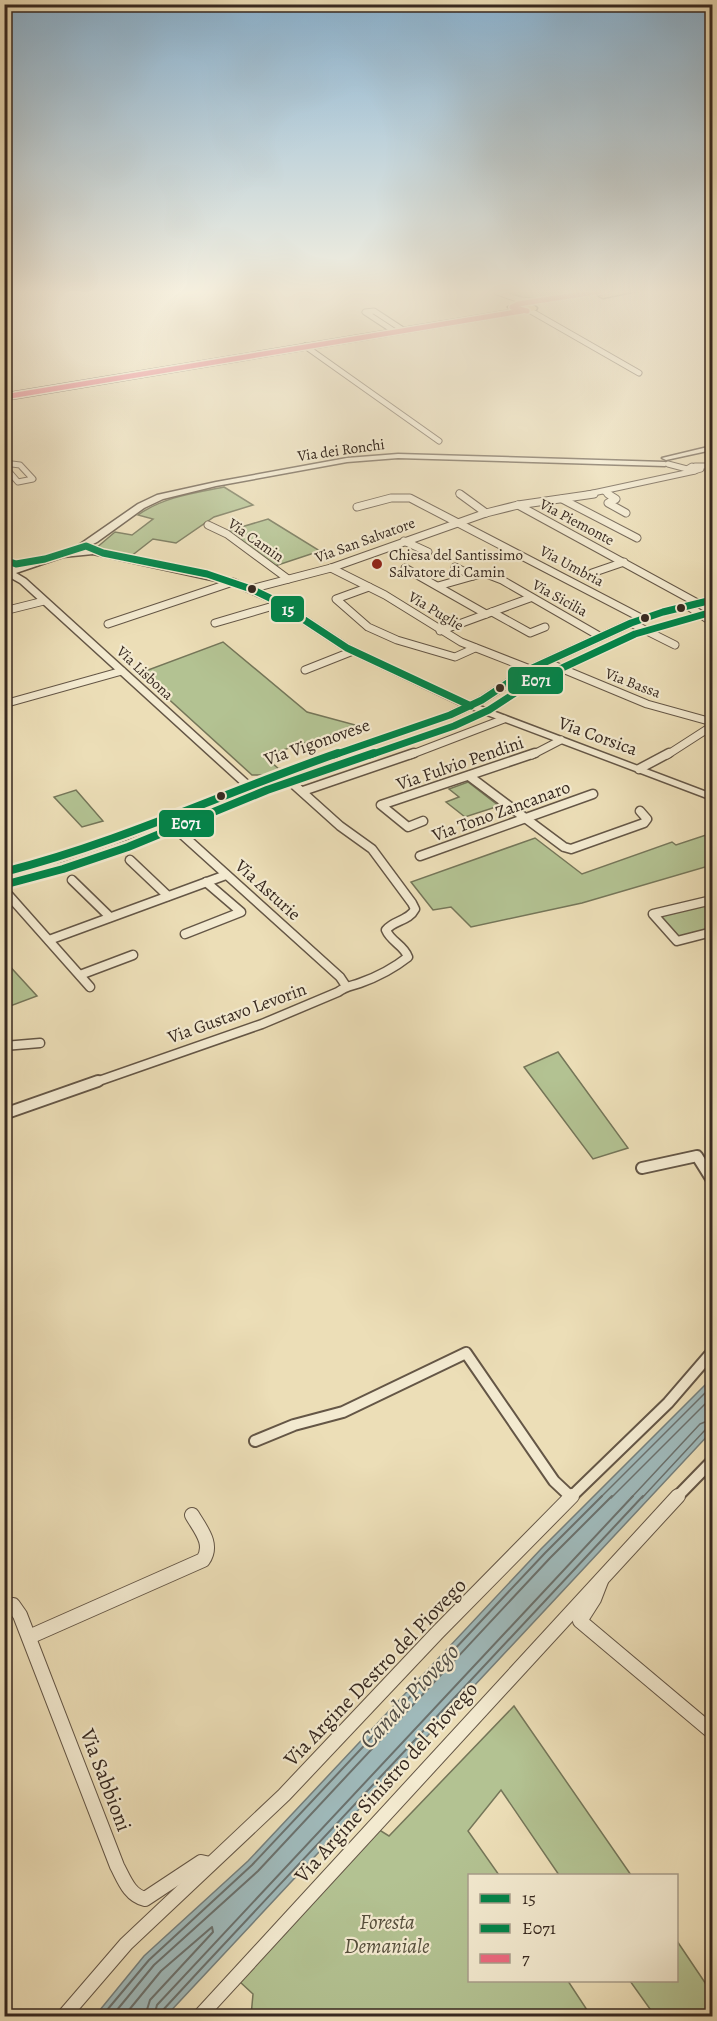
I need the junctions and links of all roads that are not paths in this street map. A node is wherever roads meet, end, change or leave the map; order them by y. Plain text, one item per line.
1 (55, 383) edge
2 (77, 383) edge
3 (358, 383) edge
4 (4, 391) edge
5 (4, 397) edge
6 (439, 441) dead end
7 (712, 448) edge
8 (668, 461) junction
9 (712, 467) edge
10 (692, 469) junction
11 (605, 492) junction
12 (459, 493) dead end
13 (562, 499) junction
14 (518, 505) junction
15 (357, 507) dead end
16 (486, 513) junction
17 (626, 513) dead end
18 (456, 522) junction
19 (208, 525) dead end
20 (637, 538) dead end
21 (404, 541) junction
22 (86, 548) junction
23 (424, 552) dead end
24 (624, 562) junction
25 (12, 565) edge
26 (455, 567) dead end
27 (331, 568) junction
28 (405, 568) dead end
29 (5, 571) edge
30 (592, 573) dead end
31 (473, 576) junction
32 (288, 579) junction
33 (23, 581) junction
34 (233, 582) junction
35 (438, 586) junction
36 (369, 587) junction
37 (251, 589) junction
38 (530, 598) junction
39 (712, 600) edge
40 (44, 601) junction
41 (701, 603) junction
42 (280, 604) junction
43 (688, 606) junction
44 (4, 611) edge
45 (712, 611) edge
46 (489, 613) junction
47 (642, 619) junction
48 (712, 622) edge
49 (215, 623) dead end
50 (631, 623) junction
51 (108, 624) dead end
52 (544, 627) dead end
53 (440, 631) junction
54 (601, 637) junction
55 (675, 645) dead end
56 (475, 648) junction
57 (353, 651) junction
58 (546, 662) junction
59 (530, 669) junction
60 (305, 670) dead end
61 (122, 671) junction
62 (4, 704) edge
63 (471, 706) junction
64 (504, 719) junction
65 (712, 724) edge
66 (561, 740) junction
67 (639, 769) junction
68 (281, 773) junction
69 (469, 776) junction
70 (248, 786) junction
71 (303, 791) junction
72 (593, 794) dead end
73 (712, 797) edge
74 (640, 811) dead end
75 (527, 818) junction
76 (166, 820) junction
77 (423, 821) dead end
78 (420, 856) dead end
79 (130, 860) dead end
80 (4, 872) edge
81 (226, 874) junction
82 (72, 880) dead end
83 (206, 882) junction
84 (4, 890) edge
85 (168, 896) junction
86 (712, 900) edge
87 (110, 917) junction
88 (712, 932) edge
89 (185, 934) dead end
90 (49, 940) junction
91 (133, 955) dead end
92 (80, 975) junction
93 (346, 986) junction
94 (90, 987) dead end
95 (40, 1043) dead end
96 (4, 1046) edge
97 (4, 1114) edge
98 (642, 1168) dead end
99 (712, 1180) edge
100 (712, 1352) edge
101 (255, 1441) dead end
102 (712, 1461) edge
103 (571, 1497) junction
104 (192, 1515) dead end
105 (603, 1576) junction
106 (4, 1607) edge
107 (29, 1637) junction
108 (712, 1732) edge
109 (210, 1864) junction
110 (64, 2016) edge
111 (201, 2016) edge

1 - 4 main road
2 - 5 main road
3 - 6 street
7 - 8 street
8 - 10 street, Via dei Ronchi
8 - 22 street, Via dei Ronchi
9 - 10 street, Via San Salvatore
10 - 11 street, Via San Salvatore
11 - 13 street, Via San Salvatore
11 - 17 street
12 - 16 street
13 - 14 street, Via San Salvatore
13 - 20 street
14 - 16 street, Via San Salvatore
14 - 24 street, Via Piemonte
15 - 18 street, Via Umbria
16 - 18 street, Via San Salvatore
18 - 21 street, Via San Salvatore
18 - 47 street, Via Umbria
19 - 32 street, Via Camin
21 - 23 street
21 - 27 street, Via San Salvatore
22 - 25 street
22 - 34 street, Via Corsica
24 - 30 street, Via Piemonte
24 - 41 street, Via Piemonte
25 - 29 street, Via Lisbona
25 - 33 street, Via Lisbona
26 - 31 street, Via Sicilia
27 - 32 street, Via San Salvatore
27 - 36 street, Via Puglie
28 - 35 street
29 - 33 street, Via Lisbona
31 - 35 street, Via Sicilia
31 - 38 street, Via Sicilia
32 - 37 street, Via San Salvatore
33 - 40 street, Via Lisbona
34 - 37 street, Via Corsica
34 - 51 street
35 - 46 street
36 - 53 street, Via Puglie
36 - 56 street
37 - 42 street, Via Corsica
38 - 46 street
38 - 54 street, Via Sicilia
39 - 41 main road, Via Vigonovese
40 - 44 street
40 - 61 street, Via Lisbona
41 - 43 main road, Via Vigonovese
41 - 45 street
42 - 49 street
42 - 57 street, Via Corsica
43 - 47 main road, Via Vigonovese
43 - 48 street
46 - 52 street
46 - 53 street
47 - 50 main road, Via Vigonovese
50 - 54 main road, Via Vigonovese
50 - 55 street
53 - 56 street, Via Puglie
54 - 58 main road, Via Vigonovese
56 - 59 street, Via Puglie
57 - 60 street
57 - 63 street, Via Corsica
58 - 59 main road, Via Vigonovese
58 - 65 street, Via Bassa
59 - 63 main road, Via Vigonovese
61 - 62 street
61 - 70 street, Via Lisbona
63 - 64 street, Via Corsica
63 - 68 main road, Via Vigonovese
64 - 66 street, Via Corsica
64 - 71 street
65 - 67 street
66 - 67 street, Via Corsica
66 - 69 street, Via Fulvio Pendini
67 - 73 street, Via Corsica
68 - 70 main road, Via Vigonovese
68 - 71 street
69 - 75 street
69 - 77 street, Via Fulvio Pendini
70 - 76 main road, Via Vigonovese
71 - 93 street, Via Gustavo Levorin
72 - 75 street, Via Tono Zancanaro
74 - 75 street
75 - 78 street, Via Tono Zancanaro
76 - 80 main road, Via Vigonovese
76 - 81 street, Via Asturie
79 - 85 street
81 - 83 street
81 - 93 street, Via Asturie
82 - 87 street
83 - 85 street
83 - 89 street
84 - 90 street
85 - 87 street
86 - 88 street
87 - 90 street
90 - 92 street
91 - 92 street
92 - 94 street
93 - 97 street, Via Gustavo Levorin
95 - 96 street
98 - 99 street
100 - 103 street, Via Argine Destro del Piovego
101 - 103 street
102 - 105 street, Via Argine Sinistro del Piovego
103 - 109 street, Via Argine Destro del Piovego
104 - 107 street
105 - 108 street, Via Argine Sinistro del Piovego
105 - 111 street, Via Argine Sinistro del Piovego
106 - 107 street, Via Sabbioni
107 - 109 street, Via Sabbioni
109 - 110 street, Via Argine Destro del Piovego

